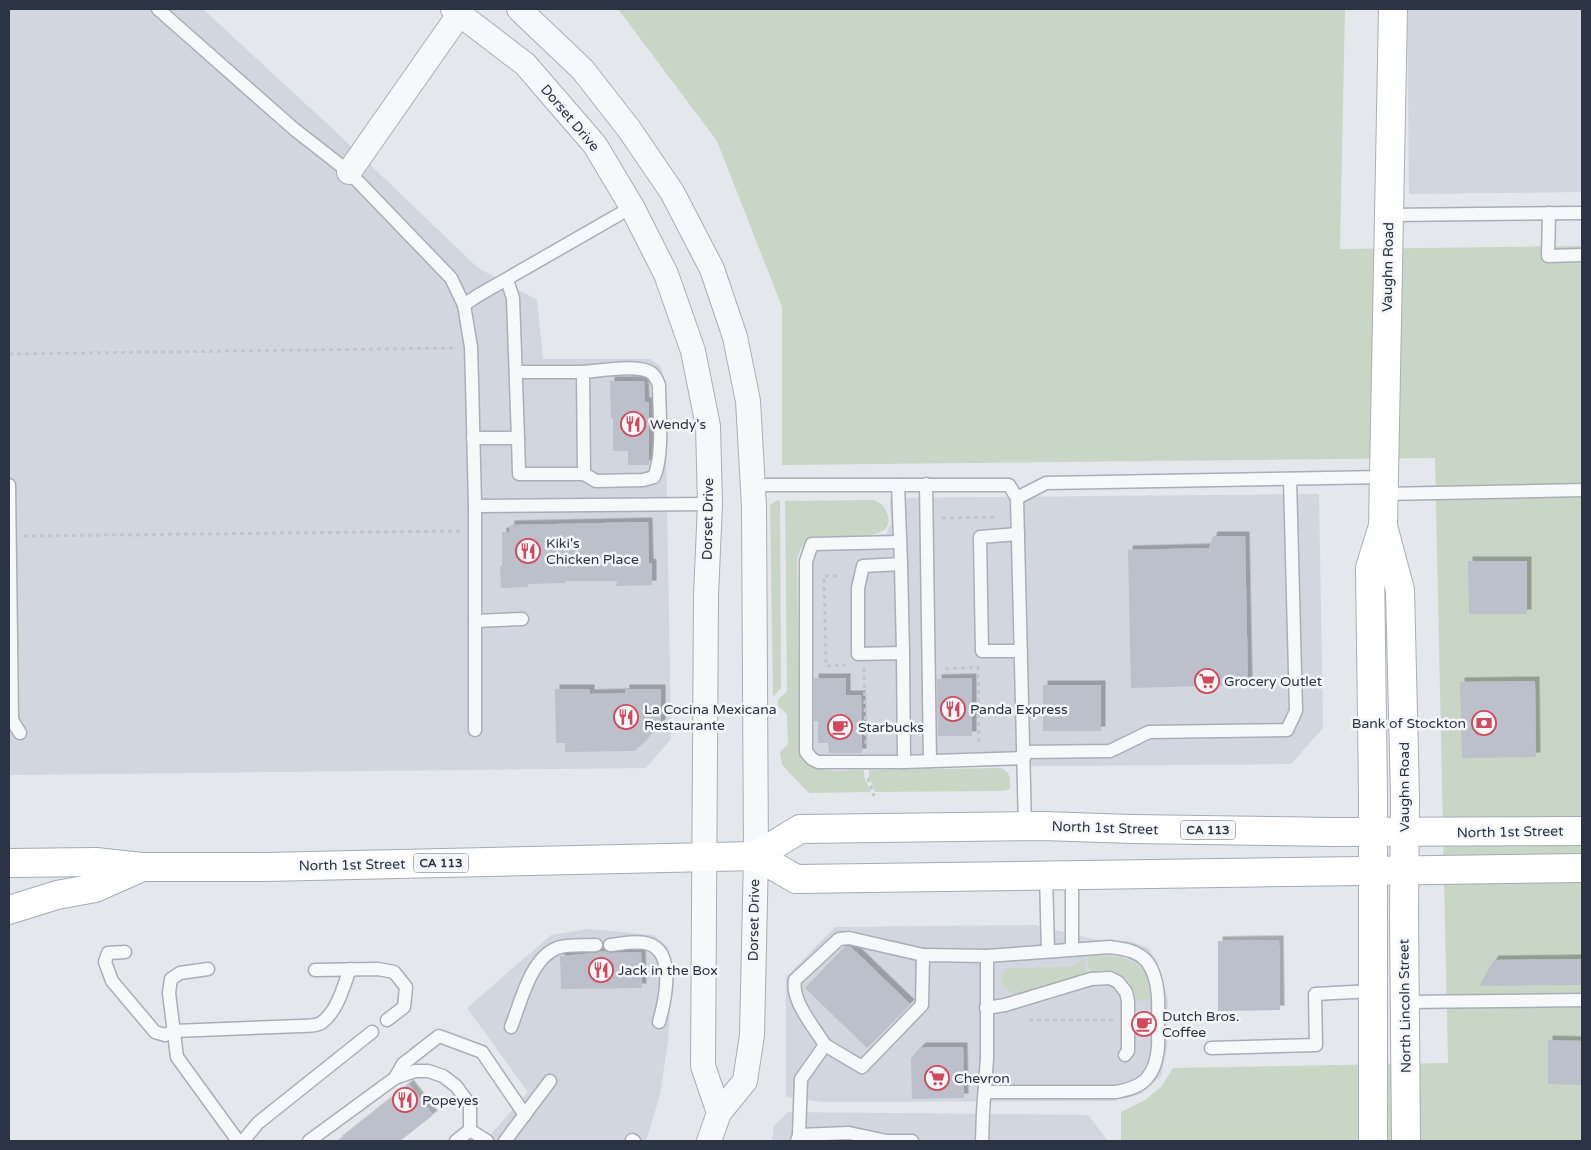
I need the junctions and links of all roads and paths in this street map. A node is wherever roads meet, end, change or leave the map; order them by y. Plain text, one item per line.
1 (158, 9) edge
2 (519, 9) edge
3 (1393, 9) edge
4 (459, 10) edge
5 (349, 172) junction
6 (632, 208) junction
7 (1549, 213) junction
8 (1582, 213) edge
9 (1389, 215) junction
10 (1582, 254) edge
11 (507, 280) junction
12 (464, 305) junction
13 (458, 348) dead end
14 (9, 354) edge
15 (516, 372) junction
16 (583, 372) junction
17 (473, 438) junction
18 (518, 438) junction
19 (584, 474) junction
20 (1290, 479) junction
21 (926, 484) junction
22 (9, 485) edge
23 (754, 485) junction
24 (898, 485) junction
25 (1384, 486) junction
26 (1582, 490) edge
27 (1017, 498) junction
28 (710, 504) junction
29 (474, 506) junction
30 (998, 517) dead end
31 (1383, 526) junction
32 (941, 527) dead end
33 (460, 530) dead end
34 (1018, 534) junction
35 (10, 536) junction
36 (900, 542) junction
37 (901, 564) junction
38 (837, 576) dead end
39 (522, 619) dead end
40 (475, 621) junction
41 (10, 627) edge
42 (1021, 651) junction
43 (903, 653) junction
44 (858, 661) junction
45 (942, 669) dead end
46 (475, 730) dead end
47 (20, 733) dead end
48 (971, 742) dead end
49 (904, 744) junction
50 (866, 745) junction
51 (1024, 755) junction
52 (930, 761) junction
53 (866, 762) junction
54 (904, 762) junction
55 (874, 796) dead end
56 (1025, 827) junction
57 (1582, 831) edge
58 (1373, 832) junction
59 (1404, 832) junction
60 (756, 856) junction
61 (704, 858) junction
62 (9, 863) edge
63 (142, 868) junction
64 (1582, 868) edge
65 (1373, 871) junction
66 (1404, 871) junction
67 (1072, 875) junction
68 (1046, 876) junction
69 (9, 910) edge
70 (1072, 950) junction
71 (1048, 951) junction
72 (125, 952) dead end
73 (923, 955) junction
74 (987, 956) junction
75 (208, 969) dead end
76 (350, 969) junction
77 (315, 970) dead end
78 (1372, 992) junction
79 (1582, 1000) edge
80 (1404, 1002) junction
81 (1128, 1003) junction
82 (986, 1008) junction
83 (387, 1020) dead end
84 (1029, 1020) dead end
85 (659, 1022) dead end
86 (511, 1027) dead end
87 (174, 1031) junction
88 (372, 1032) dead end
89 (825, 1045) junction
90 (1211, 1048) dead end
91 (1125, 1055) dead end
92 (395, 1078) junction
93 (550, 1081) dead end
94 (985, 1092) junction
95 (719, 1113) junction
96 (525, 1115) junction
97 (470, 1130) junction
98 (798, 1138) edge
99 (238, 1141) edge
100 (243, 1141) edge
101 (309, 1141) edge
102 (456, 1141) edge
103 (487, 1141) edge
104 (505, 1141) edge
105 (709, 1141) edge
106 (887, 1141) edge
107 (912, 1141) edge
108 (982, 1141) edge
109 (1373, 1141) edge
110 (1406, 1141) edge

1 - 5 lane
2 - 23 street, Dorset Drive
3 - 9 main road, Vaughn Road
4 - 5 street
4 - 6 street, Dorset Drive
5 - 12 lane
6 - 11 lane
6 - 28 street, Dorset Drive
7 - 8 lane
7 - 9 lane
7 - 10 lane
9 - 25 main road, Vaughn Road
11 - 12 lane
11 - 15 lane
12 - 17 lane
13 - 14 path
15 - 16 lane
15 - 18 lane
16 - 19 lane
16 - 19 lane
17 - 18 lane
17 - 29 lane
18 - 19 lane
20 - 25 lane
20 - 27 lane
20 - 51 lane
21 - 24 lane
21 - 27 lane
21 - 52 lane
22 - 35 lane
23 - 24 lane
23 - 60 street, Dorset Drive
24 - 36 lane
25 - 26 lane
25 - 31 main road, Vaughn Road
27 - 34 lane
28 - 29 lane
28 - 61 street, Dorset Drive
29 - 40 lane
30 - 32 path
31 - 58 main road, Vaughn Road
31 - 59 main road, Vaughn Road
33 - 35 path
34 - 42 lane
34 - 42 lane
35 - 41 lane
36 - 37 lane
36 - 53 lane
37 - 43 lane
37 - 44 lane
38 - 44 path
39 - 40 lane
40 - 46 lane
41 - 47 lane
42 - 51 lane
43 - 44 lane
43 - 49 lane
44 - 50 path
45 - 48 path
49 - 50 path
49 - 54 lane
50 - 53 path
51 - 52 lane
51 - 56 lane
52 - 54 lane
53 - 54 lane
53 - 55 path
56 - 58 main road, North 1st Street / CA 113
56 - 60 main road, North 1st Street / CA 113
57 - 59 main road, North 1st Street / CA 113
58 - 59 main road, North 1st Street / CA 113
58 - 65 main road, Vaughn Road
59 - 66 main road, Vaughn Road
60 - 61 main road, North 1st Street / CA 113
60 - 68 main road
60 - 95 street, Dorset Drive
61 - 63 main road, North 1st Street / CA 113
61 - 95 street, Dorset Drive
62 - 63 main road, North 1st Street / CA 113
63 - 69 main road, CA 113
64 - 66 main road
65 - 66 main road
65 - 67 main road
65 - 78 main road
66 - 80 main road, North Lincoln Street
67 - 68 main road
67 - 70 lane
68 - 71 lane
70 - 71 lane
70 - 94 lane
71 - 74 lane
72 - 87 lane
73 - 74 lane
73 - 89 lane
73 - 89 lane
74 - 82 lane
75 - 87 lane
76 - 77 lane
76 - 83 lane
76 - 87 lane
78 - 90 lane
78 - 109 main road
79 - 80 lane
80 - 110 main road, North Lincoln Street
81 - 82 lane
81 - 84 path
81 - 91 lane
82 - 94 lane
85 - 86 lane
87 - 99 lane
88 - 100 lane
89 - 98 lane
92 - 96 lane
92 - 97 lane
92 - 101 lane
93 - 96 lane
94 - 108 lane
95 - 105 street, Dorset Drive
96 - 104 lane
97 - 102 lane
97 - 103 lane
98 - 106 lane
106 - 107 lane

